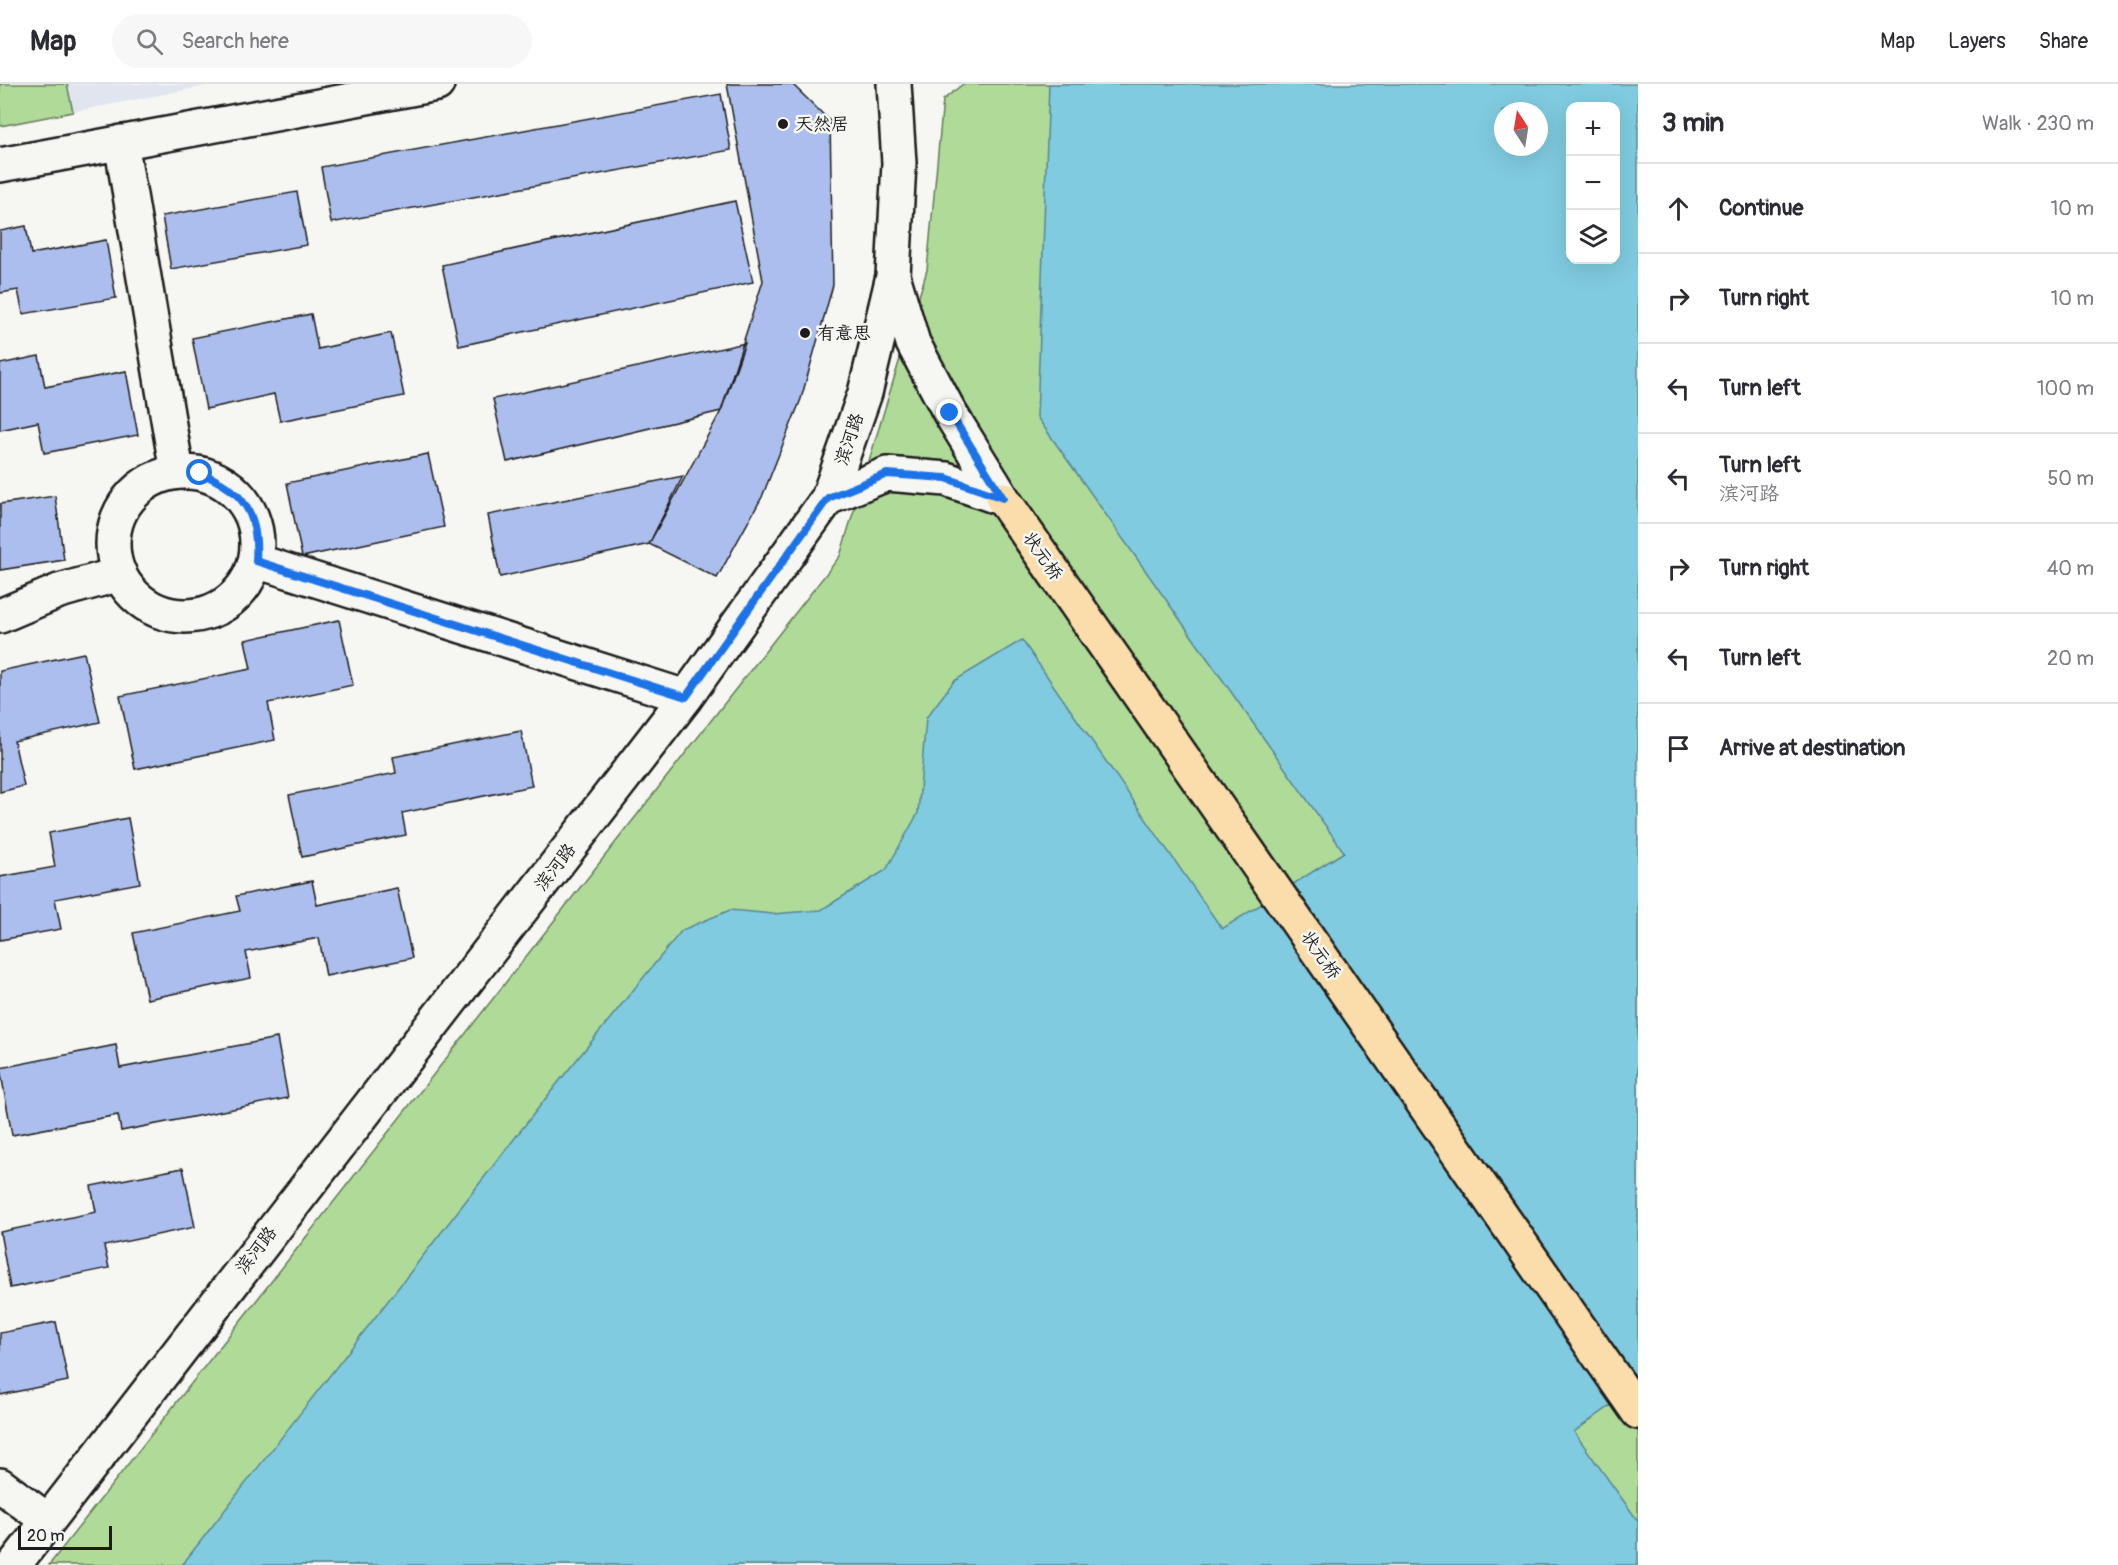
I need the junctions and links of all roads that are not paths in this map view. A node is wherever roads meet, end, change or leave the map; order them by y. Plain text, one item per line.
1 (437, 84) edge
2 (894, 84) edge
3 (121, 142) junction
4 (0, 165) edge
5 (893, 276) junction
6 (177, 472) junction
7 (828, 498) junction
8 (1003, 498) junction
9 (256, 561) junction
10 (120, 574) junction
11 (0, 616) edge
12 (686, 697) junction
13 (1638, 1412) edge
14 (0, 1485) edge
15 (47, 1520) junction
16 (14, 1565) edge

1 - 3 street
2 - 5 street, 滨河路
3 - 4 street
3 - 6 street
5 - 7 street, 滨河路
5 - 8 street
6 - 9 street
6 - 10 street
7 - 8 street
7 - 12 street, 滨河路
8 - 13 main road, 状元桥
9 - 10 street
9 - 12 street
10 - 11 street
12 - 15 street, 滨河路
14 - 15 street
15 - 16 street, 滨河路

